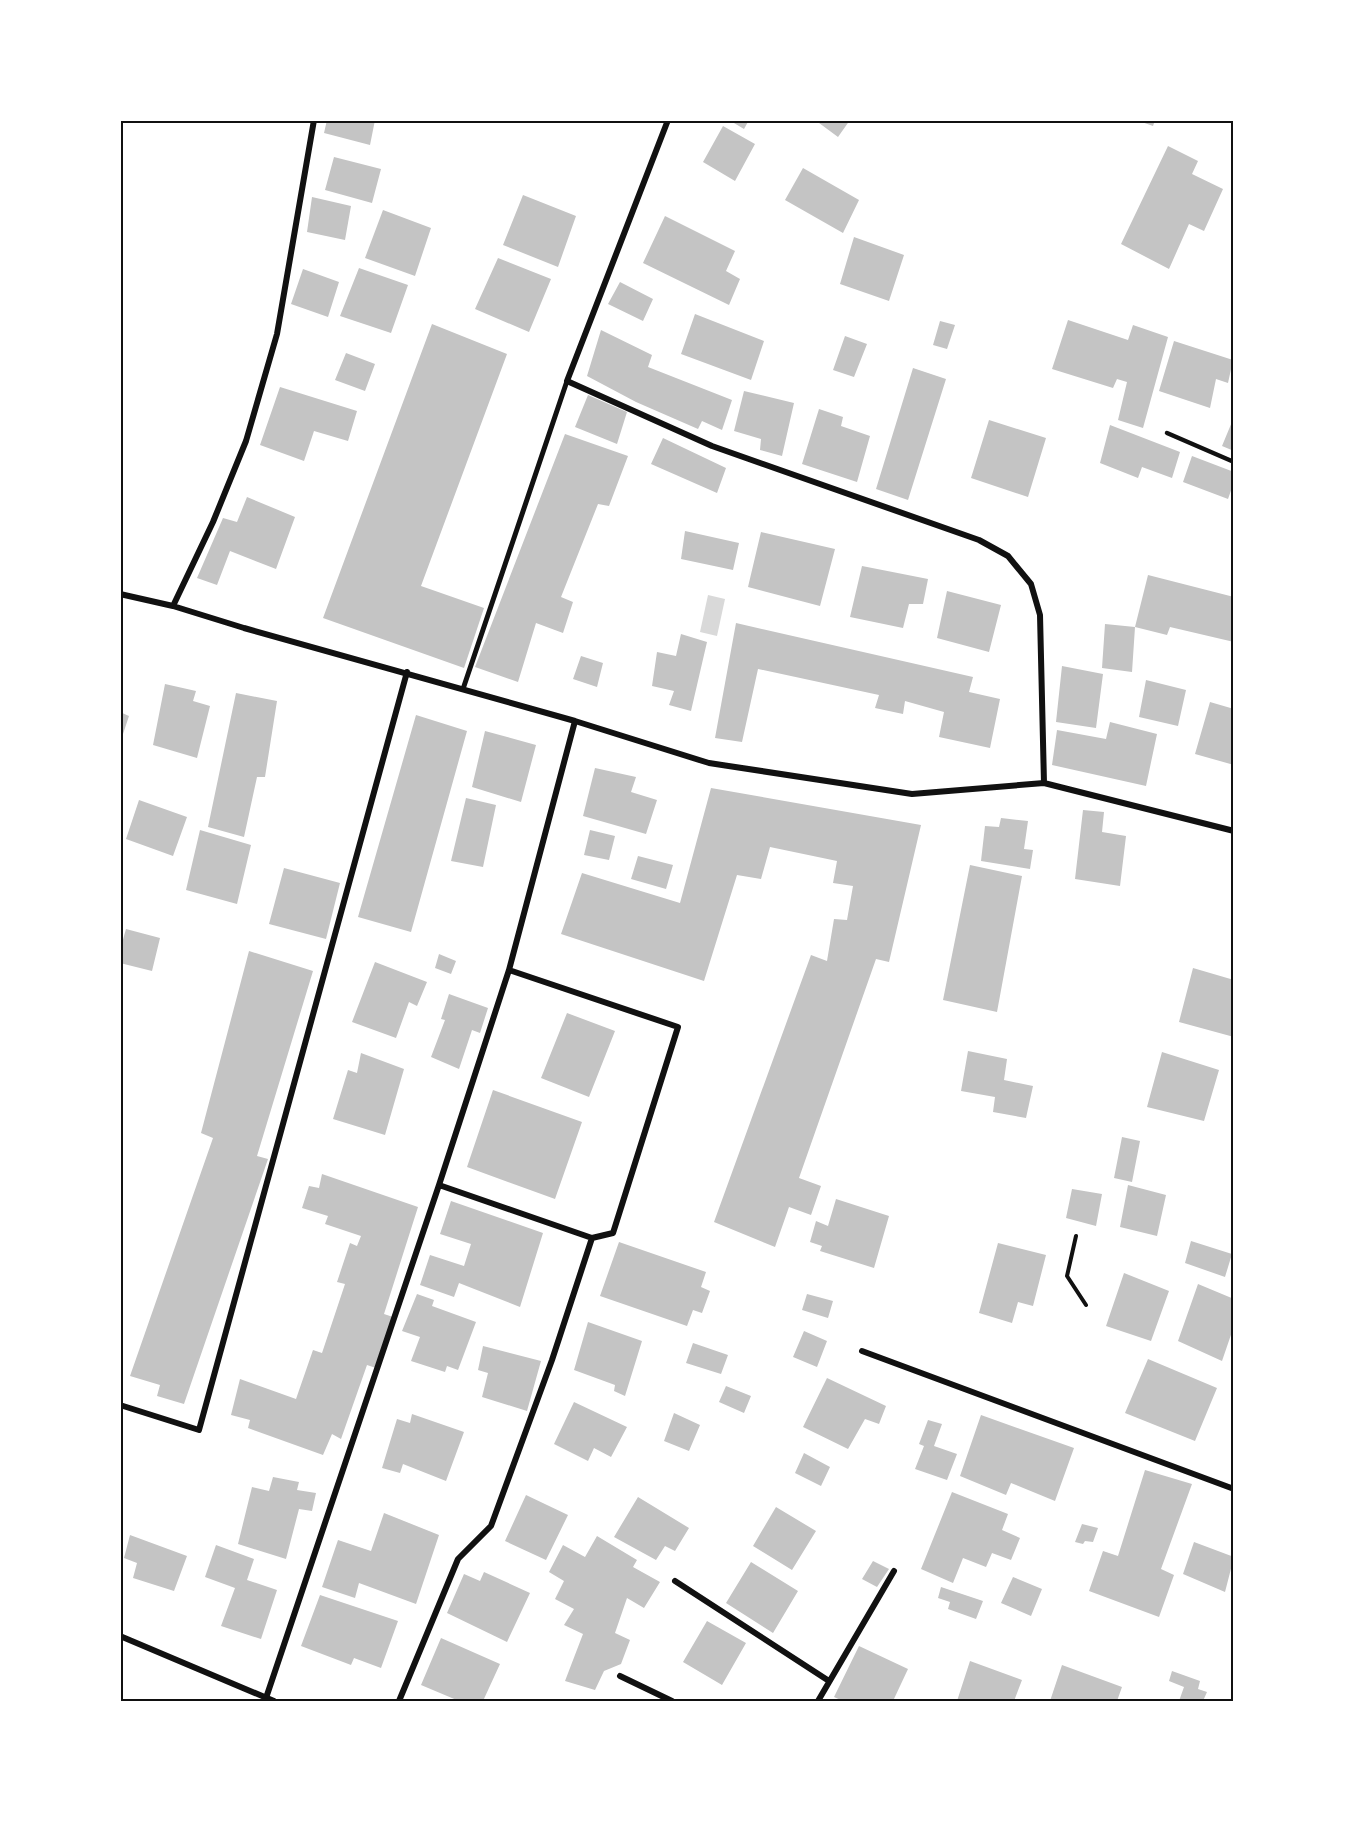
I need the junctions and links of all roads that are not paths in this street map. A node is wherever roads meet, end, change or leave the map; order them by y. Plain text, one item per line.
1 (314, 120) edge
2 (669, 120) edge
3 (567, 381) junction
4 (1167, 433) dead end
5 (1234, 462) edge
6 (120, 594) edge
7 (173, 606) junction
8 (406, 672) junction
9 (463, 689) junction
10 (575, 721) junction
11 (1044, 783) junction
12 (1234, 831) edge
13 (509, 970) junction
14 (439, 1185) junction
15 (592, 1238) junction
16 (862, 1351) dead end
17 (120, 1405) edge
18 (1234, 1489) edge
19 (894, 1571) dead end
20 (675, 1581) dead end
21 (120, 1636) edge
22 (620, 1676) dead end
23 (829, 1681) junction
24 (266, 1698) junction
25 (274, 1701) edge
26 (399, 1701) edge
27 (672, 1701) edge
28 (818, 1701) edge

1 - 7 street
2 - 3 street
3 - 9 street
3 - 11 street
4 - 5 lane
6 - 7 street
7 - 8 street
8 - 9 street
8 - 17 street
9 - 10 street
10 - 11 street
10 - 13 street
11 - 12 street
13 - 14 street
13 - 15 street
14 - 15 street
14 - 24 street
15 - 26 street
16 - 18 street
19 - 23 street
20 - 23 street
21 - 24 street
22 - 27 street
23 - 28 street
24 - 25 street

